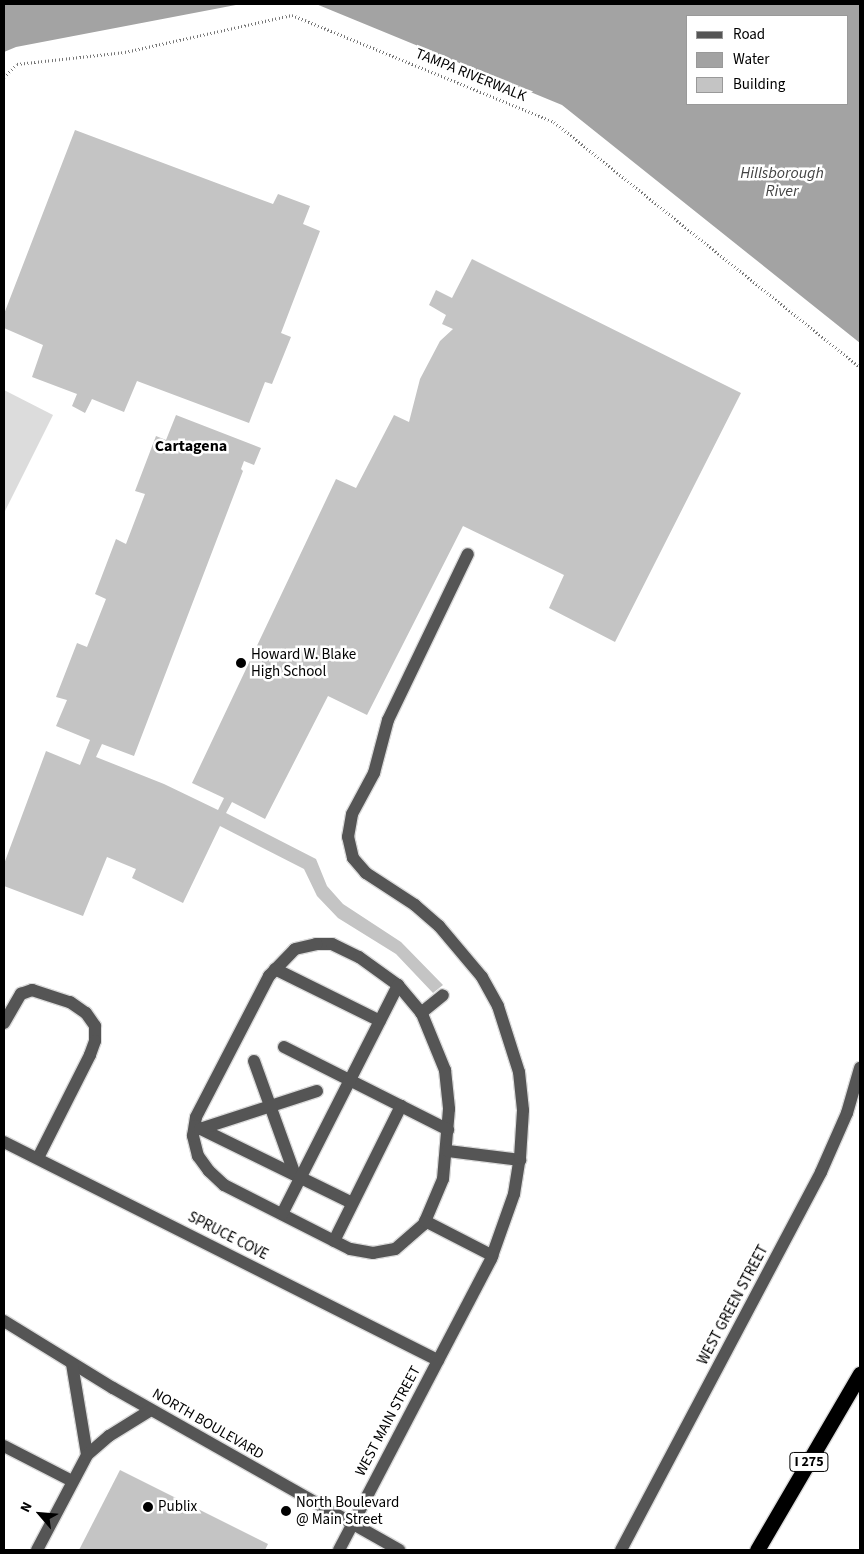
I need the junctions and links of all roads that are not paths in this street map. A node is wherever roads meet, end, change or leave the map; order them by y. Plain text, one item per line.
1 (468, 554) dead end
2 (275, 969) junction
3 (398, 985) junction
4 (443, 995) dead end
5 (421, 1013) junction
6 (380, 1021) junction
7 (4, 1022) edge
8 (284, 1046) dead end
9 (254, 1061) dead end
10 (860, 1068) edge
11 (350, 1080) junction
12 (317, 1091) dead end
13 (270, 1106) junction
14 (401, 1106) junction
15 (198, 1128) junction
16 (448, 1130) junction
17 (4, 1142) edge
18 (448, 1151) junction
19 (38, 1158) junction
20 (520, 1160) junction
21 (297, 1176) junction
22 (352, 1203) junction
23 (282, 1214) junction
24 (425, 1221) junction
25 (334, 1241) junction
26 (493, 1256) junction
27 (4, 1321) edge
28 (438, 1360) junction
29 (72, 1364) junction
30 (860, 1374) edge
31 (152, 1410) junction
32 (4, 1446) edge
33 (87, 1455) junction
34 (72, 1480) junction
35 (353, 1524) junction
36 (37, 1550) edge
37 (338, 1550) edge
38 (399, 1550) edge
39 (621, 1550) edge
40 (757, 1550) edge

1 - 20 street, WEST MAIN STREET
2 - 3 street
2 - 6 street
2 - 15 street
3 - 5 street
3 - 6 street
4 - 5 street
5 - 16 street
6 - 11 street
7 - 19 street
8 - 11 street
9 - 13 street
10 - 39 street, WEST GREEN STREET
11 - 14 street
11 - 21 street
12 - 13 street
13 - 15 street
13 - 21 street
14 - 16 street
14 - 22 street
15 - 21 street
15 - 23 street
16 - 18 street
17 - 19 street, SPRUCE COVE
18 - 20 street
18 - 24 street
19 - 28 street, SPRUCE COVE
20 - 26 street, WEST MAIN STREET
21 - 22 street
21 - 23 street
22 - 25 street
23 - 25 street
24 - 25 street
24 - 26 street
26 - 28 street, WEST MAIN STREET
27 - 29 street, NORTH BOULEVARD
28 - 35 street, WEST MAIN STREET
29 - 31 street, NORTH BOULEVARD
29 - 33 street
30 - 40 highway, I 275
31 - 33 street
31 - 35 street, NORTH BOULEVARD
32 - 34 street
33 - 34 street
34 - 36 street
35 - 37 street, WEST MAIN STREET
35 - 38 street, NORTH BOULEVARD

